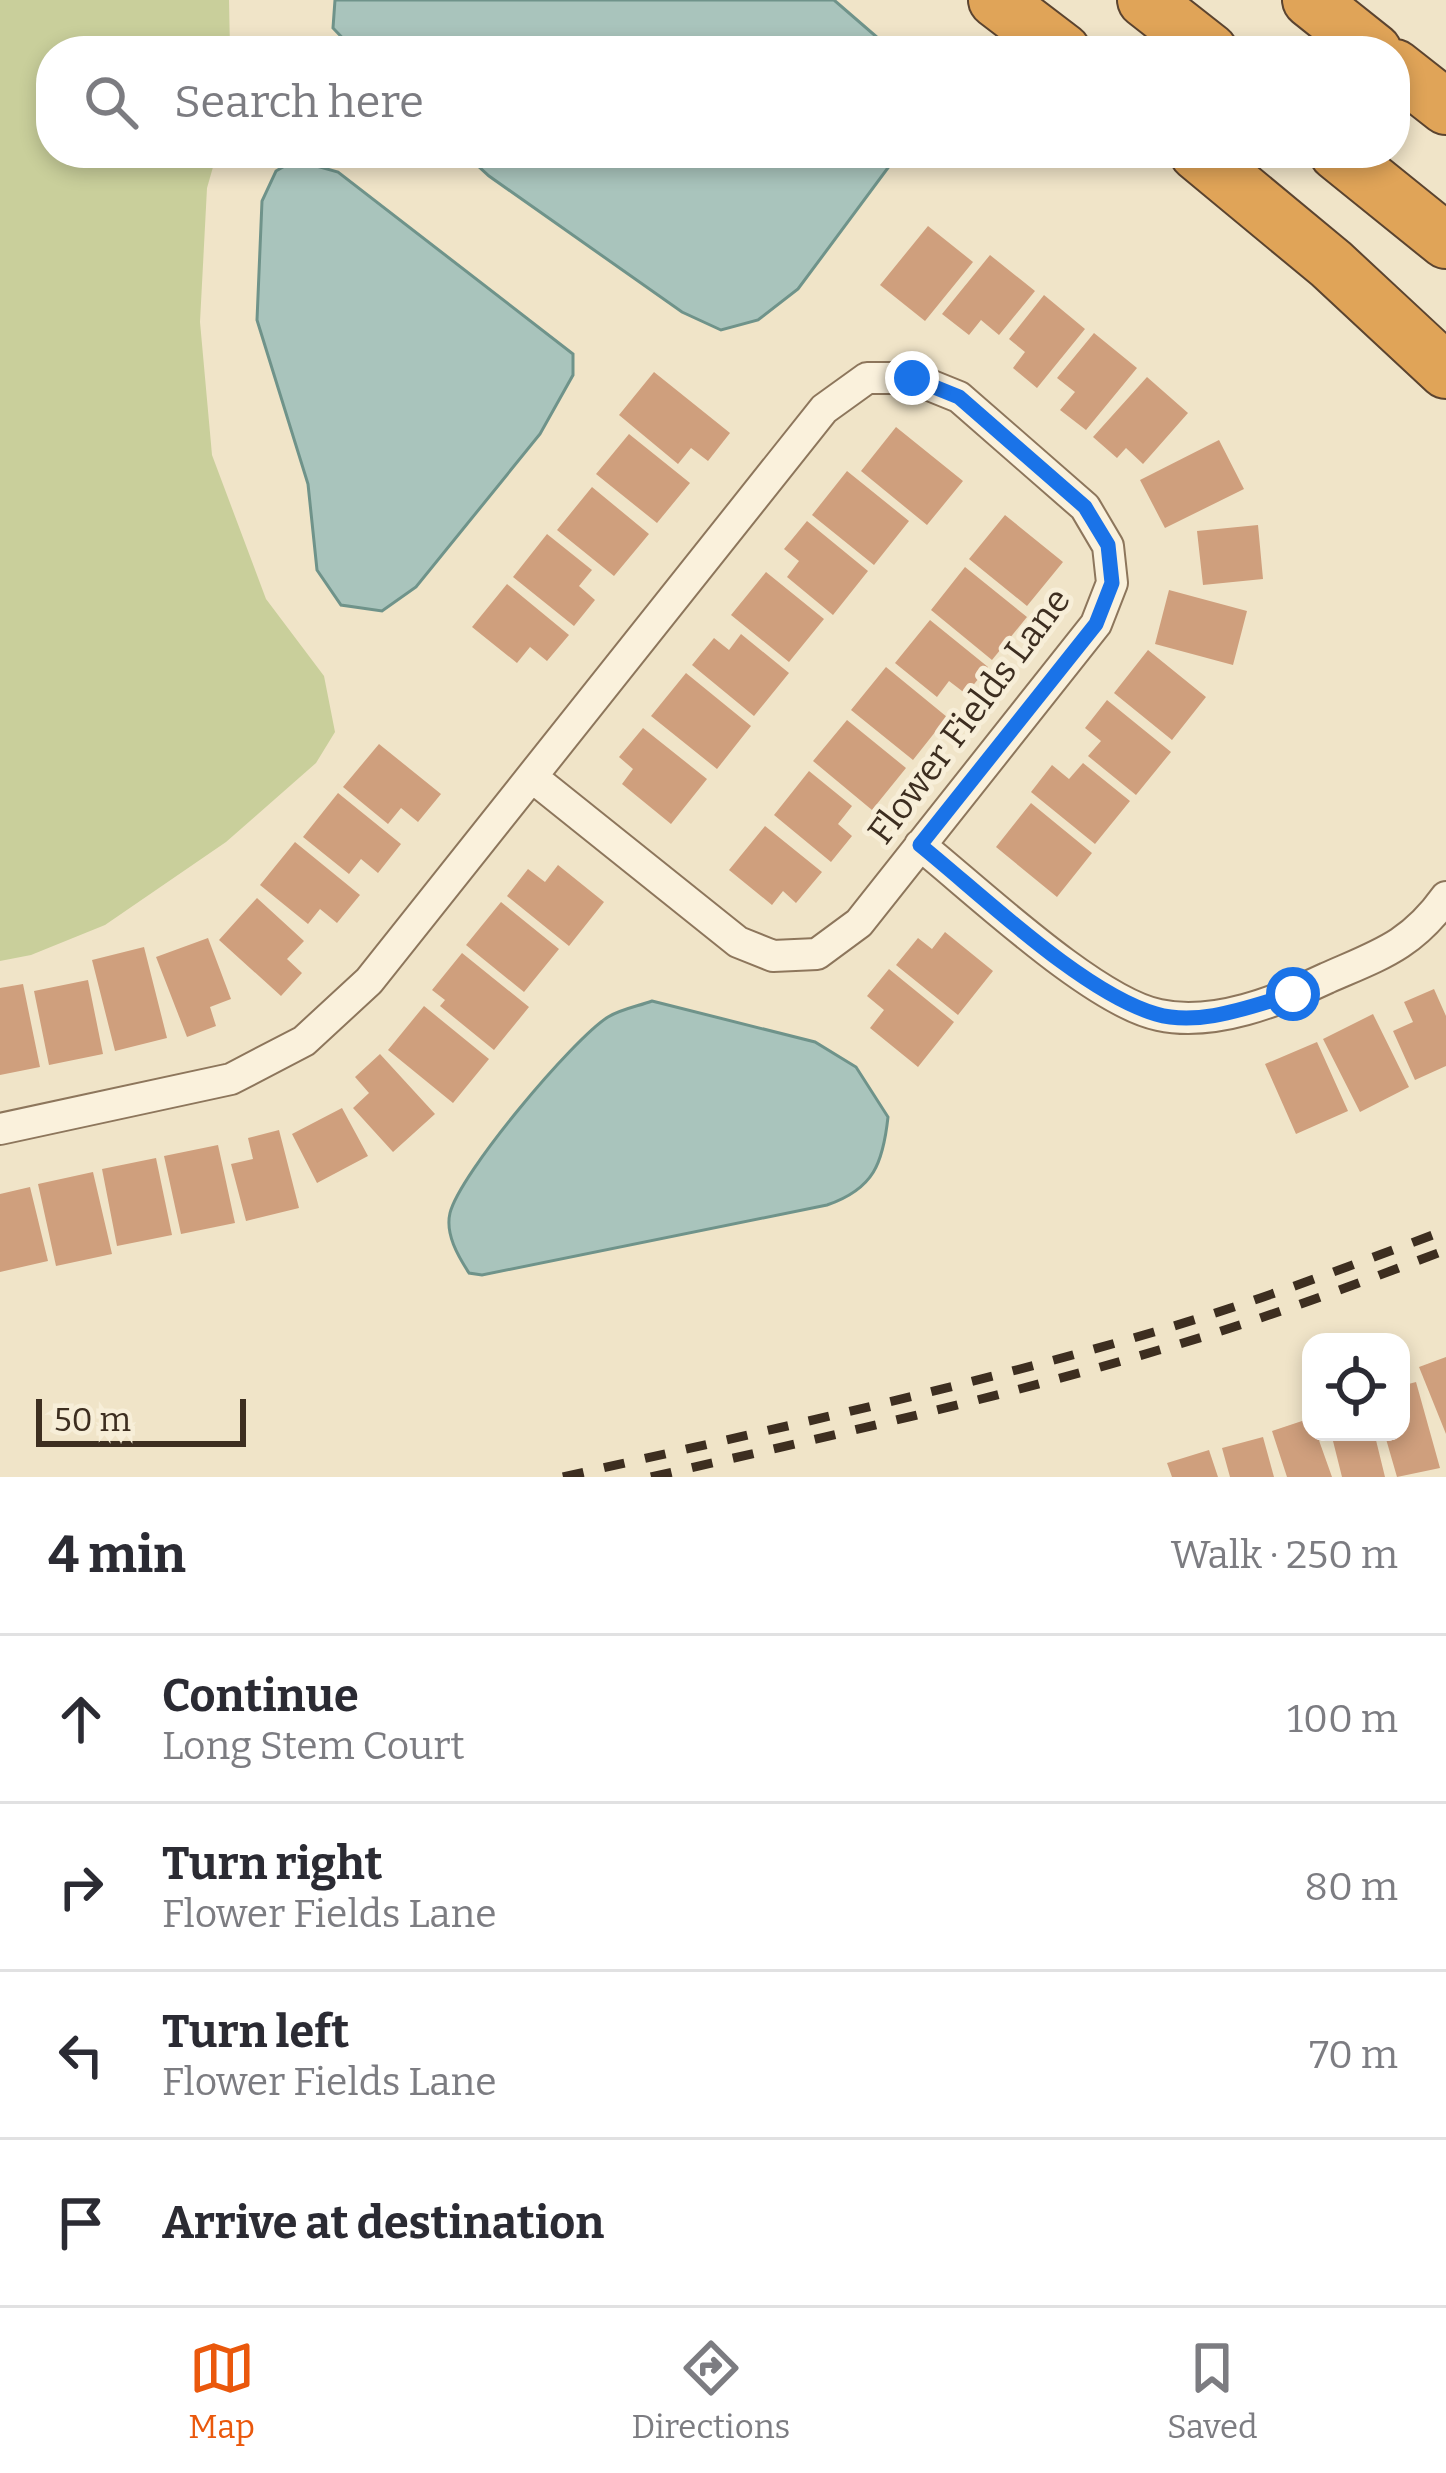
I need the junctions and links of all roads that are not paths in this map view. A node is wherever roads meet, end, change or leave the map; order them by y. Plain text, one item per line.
1 (996, 0) edge
2 (1145, 0) edge
3 (1310, 0) edge
4 (1044, 36) edge
5 (1191, 36) edge
6 (1355, 36) edge
7 (1410, 79) edge
8 (1446, 107) edge
9 (1215, 168) edge
10 (1356, 168) edge
11 (1446, 241) edge
12 (1446, 371) edge
13 (532, 777) junction
14 (920, 845) junction
15 (1446, 897) edge
16 (0, 1129) edge

1 - 4 highway
2 - 5 highway
3 - 6 highway
7 - 8 highway
9 - 12 highway
10 - 11 highway
13 - 14 street, Flower Fields Lane
13 - 14 street, Flower Fields Lane
13 - 16 street, Flower Fields Lane
14 - 15 street

